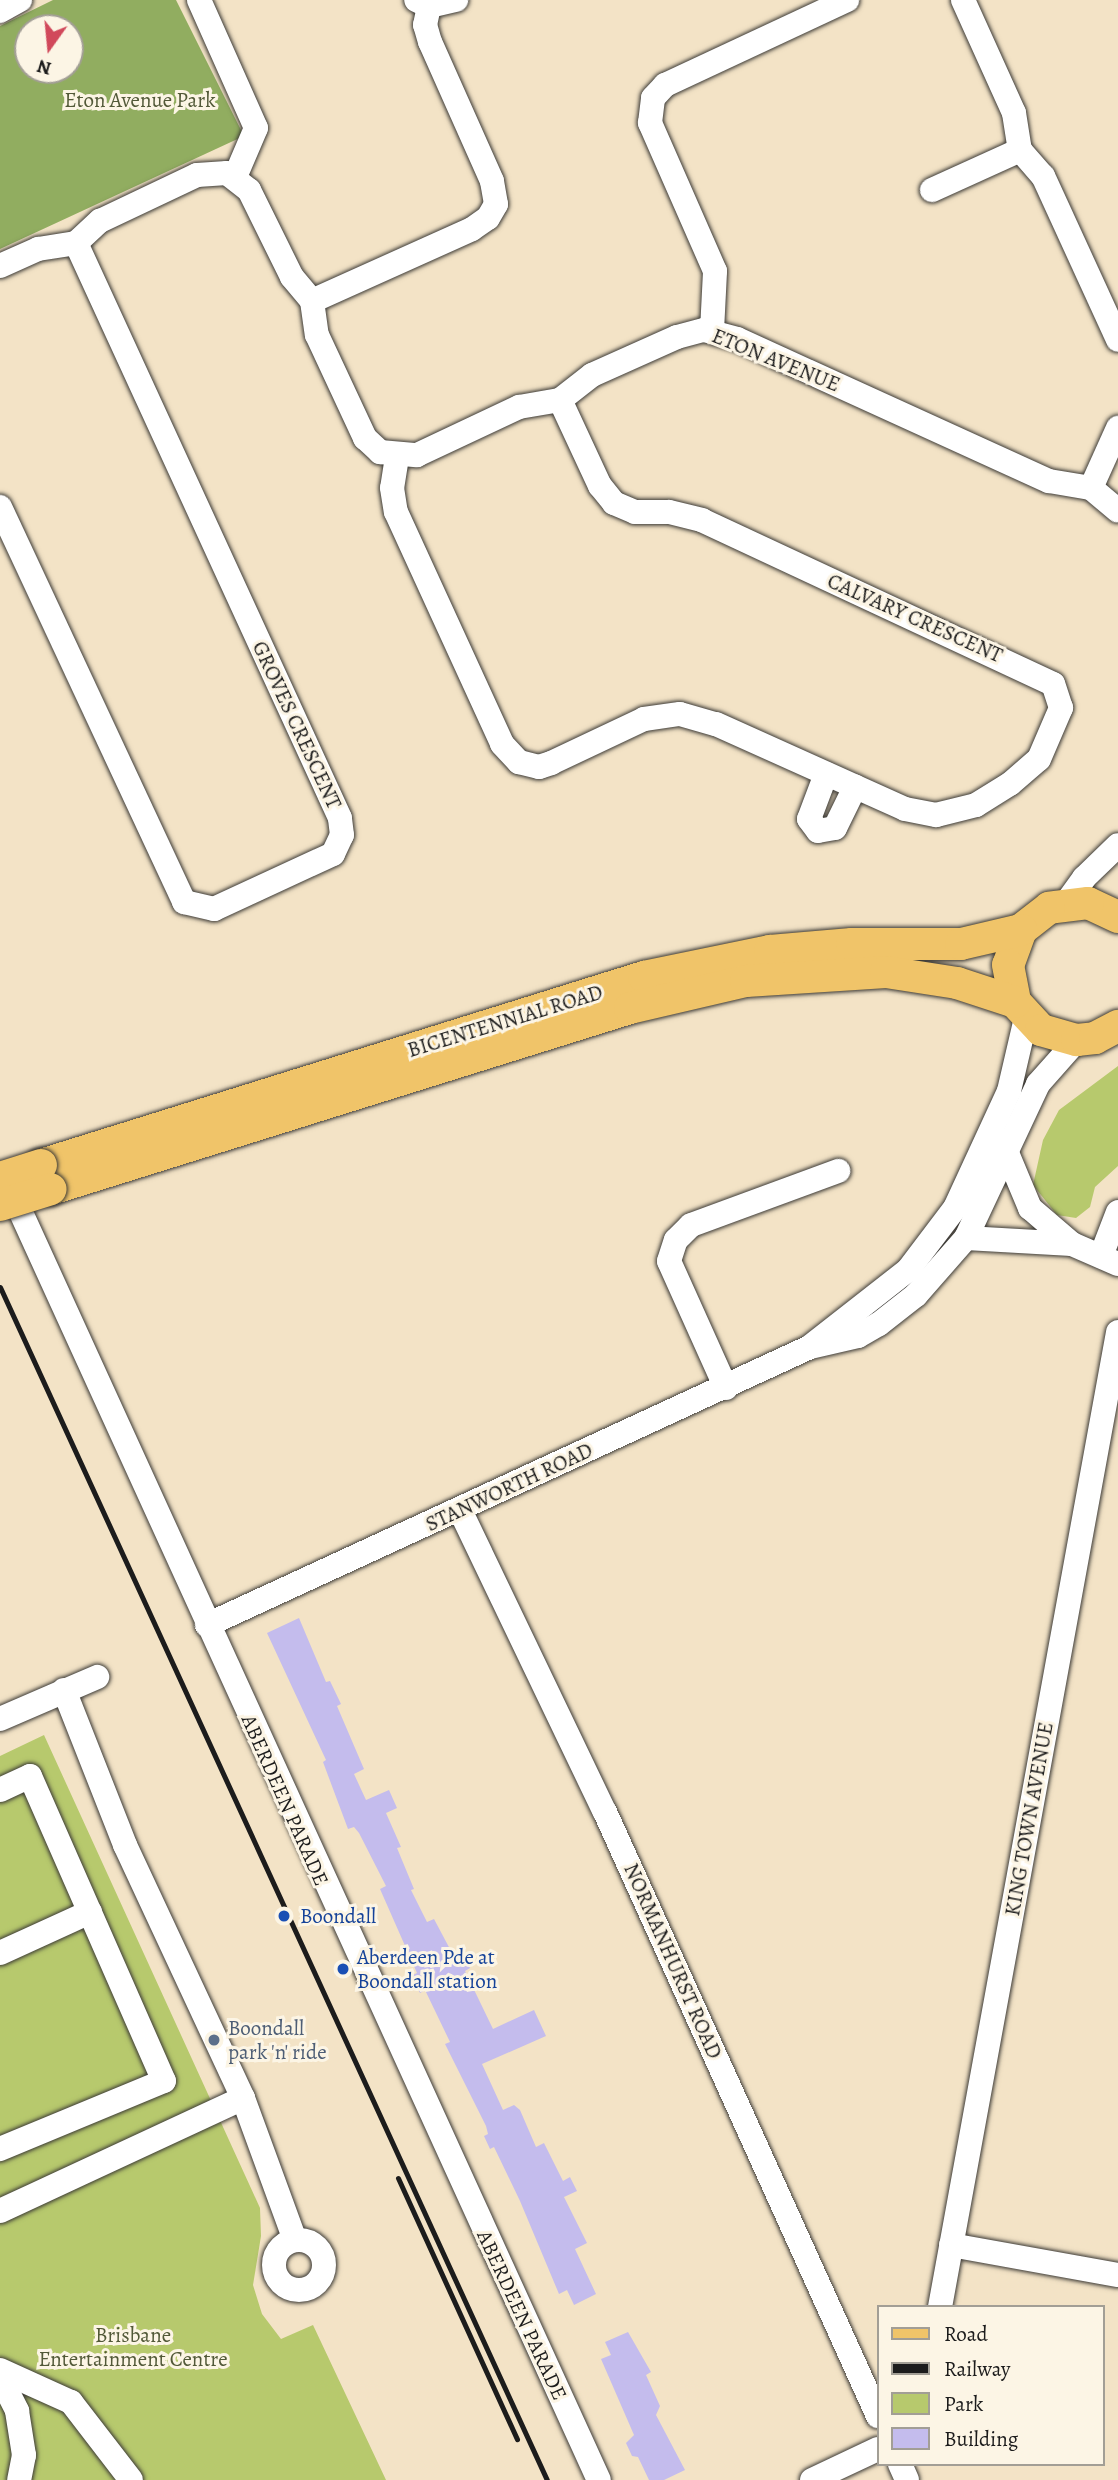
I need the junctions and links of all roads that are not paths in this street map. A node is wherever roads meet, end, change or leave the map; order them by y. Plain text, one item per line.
1 (20, 0) edge
2 (199, 0) edge
3 (456, 0) edge
4 (847, 0) edge
5 (962, 0) edge
6 (422, 3) edge
7 (0, 11) edge
8 (1020, 150) junction
9 (235, 177) junction
10 (932, 190) dead end
11 (76, 243) junction
12 (0, 266) edge
13 (312, 301) junction
14 (712, 331) junction
15 (1118, 340) edge
16 (560, 400) junction
17 (1118, 428) edge
18 (397, 457) junction
19 (1091, 488) junction
20 (0, 507) edge
21 (1118, 511) edge
22 (826, 774) junction
23 (855, 787) junction
24 (1118, 845) edge
25 (1066, 903) junction
26 (1118, 917) edge
27 (1021, 930) junction
28 (1020, 1010) junction
29 (1118, 1026) edge
30 (1077, 1040) junction
31 (1007, 1153) junction
32 (0, 1168) edge
33 (838, 1171) dead end
34 (46, 1177) junction
35 (0, 1178) edge
36 (0, 1205) edge
37 (1118, 1212) edge
38 (965, 1238) junction
39 (1072, 1244) junction
40 (1109, 1260) edge
41 (1118, 1332) edge
42 (810, 1346) junction
43 (726, 1388) junction
44 (460, 1510) junction
45 (207, 1625) junction
46 (97, 1677) dead end
47 (64, 1690) junction
48 (0, 1719) edge
49 (0, 1790) edge
50 (90, 1912) junction
51 (0, 1953) edge
52 (243, 2098) junction
53 (0, 2149) edge
54 (0, 2210) edge
55 (295, 2240) dead end
56 (951, 2245) junction
57 (1118, 2275) edge
58 (940, 2305) edge
59 (0, 2370) edge
60 (0, 2377) edge
61 (876, 2412) edge
62 (876, 2450) edge
63 (19, 2480) edge
64 (131, 2480) edge
65 (599, 2480) edge
66 (812, 2480) edge

1 - 7 street
2 - 9 street
3 - 6 street
4 - 14 street
5 - 8 street
6 - 13 street
8 - 10 street
8 - 15 street
9 - 11 street
9 - 13 street
11 - 12 street
11 - 20 street, GROVES CRESCENT
13 - 18 street
14 - 16 street, ETON AVENUE
14 - 19 street, ETON AVENUE
16 - 18 street, ETON AVENUE
16 - 23 street, CALVARY CRESCENT
17 - 19 street
18 - 22 street, CALVARY CRESCENT
19 - 21 street
22 - 23 street, CALVARY CRESCENT
22 - 23 street
24 - 25 street
25 - 26 main road
25 - 27 main road
27 - 28 main road
27 - 34 main road, BICENTENNIAL ROAD
28 - 30 main road, BICENTENNIAL ROAD
28 - 34 main road, BICENTENNIAL ROAD
28 - 42 street, STANWORTH ROAD
29 - 30 main road
30 - 31 street, STANWORTH ROAD
31 - 38 street, STANWORTH ROAD
31 - 39 street
32 - 45 street, ABERDEEN PARADE
33 - 43 street
34 - 35 main road, BICENTENNIAL ROAD, bridge
34 - 36 main road, BICENTENNIAL ROAD, bridge
37 - 40 street
38 - 39 street
38 - 42 street, STANWORTH ROAD
39 - 40 street
41 - 56 street, KING TOWN AVENUE
42 - 43 street, STANWORTH ROAD
43 - 44 street, STANWORTH ROAD
44 - 45 street, STANWORTH ROAD
44 - 61 street, NORMANHURST ROAD
45 - 65 street, ABERDEEN PARADE
46 - 47 street
47 - 48 street
47 - 52 street
49 - 50 street
50 - 51 street
50 - 53 street
52 - 54 street
52 - 55 street
56 - 57 street
56 - 58 street, KING TOWN AVENUE
59 - 64 street
60 - 63 street
62 - 66 street

